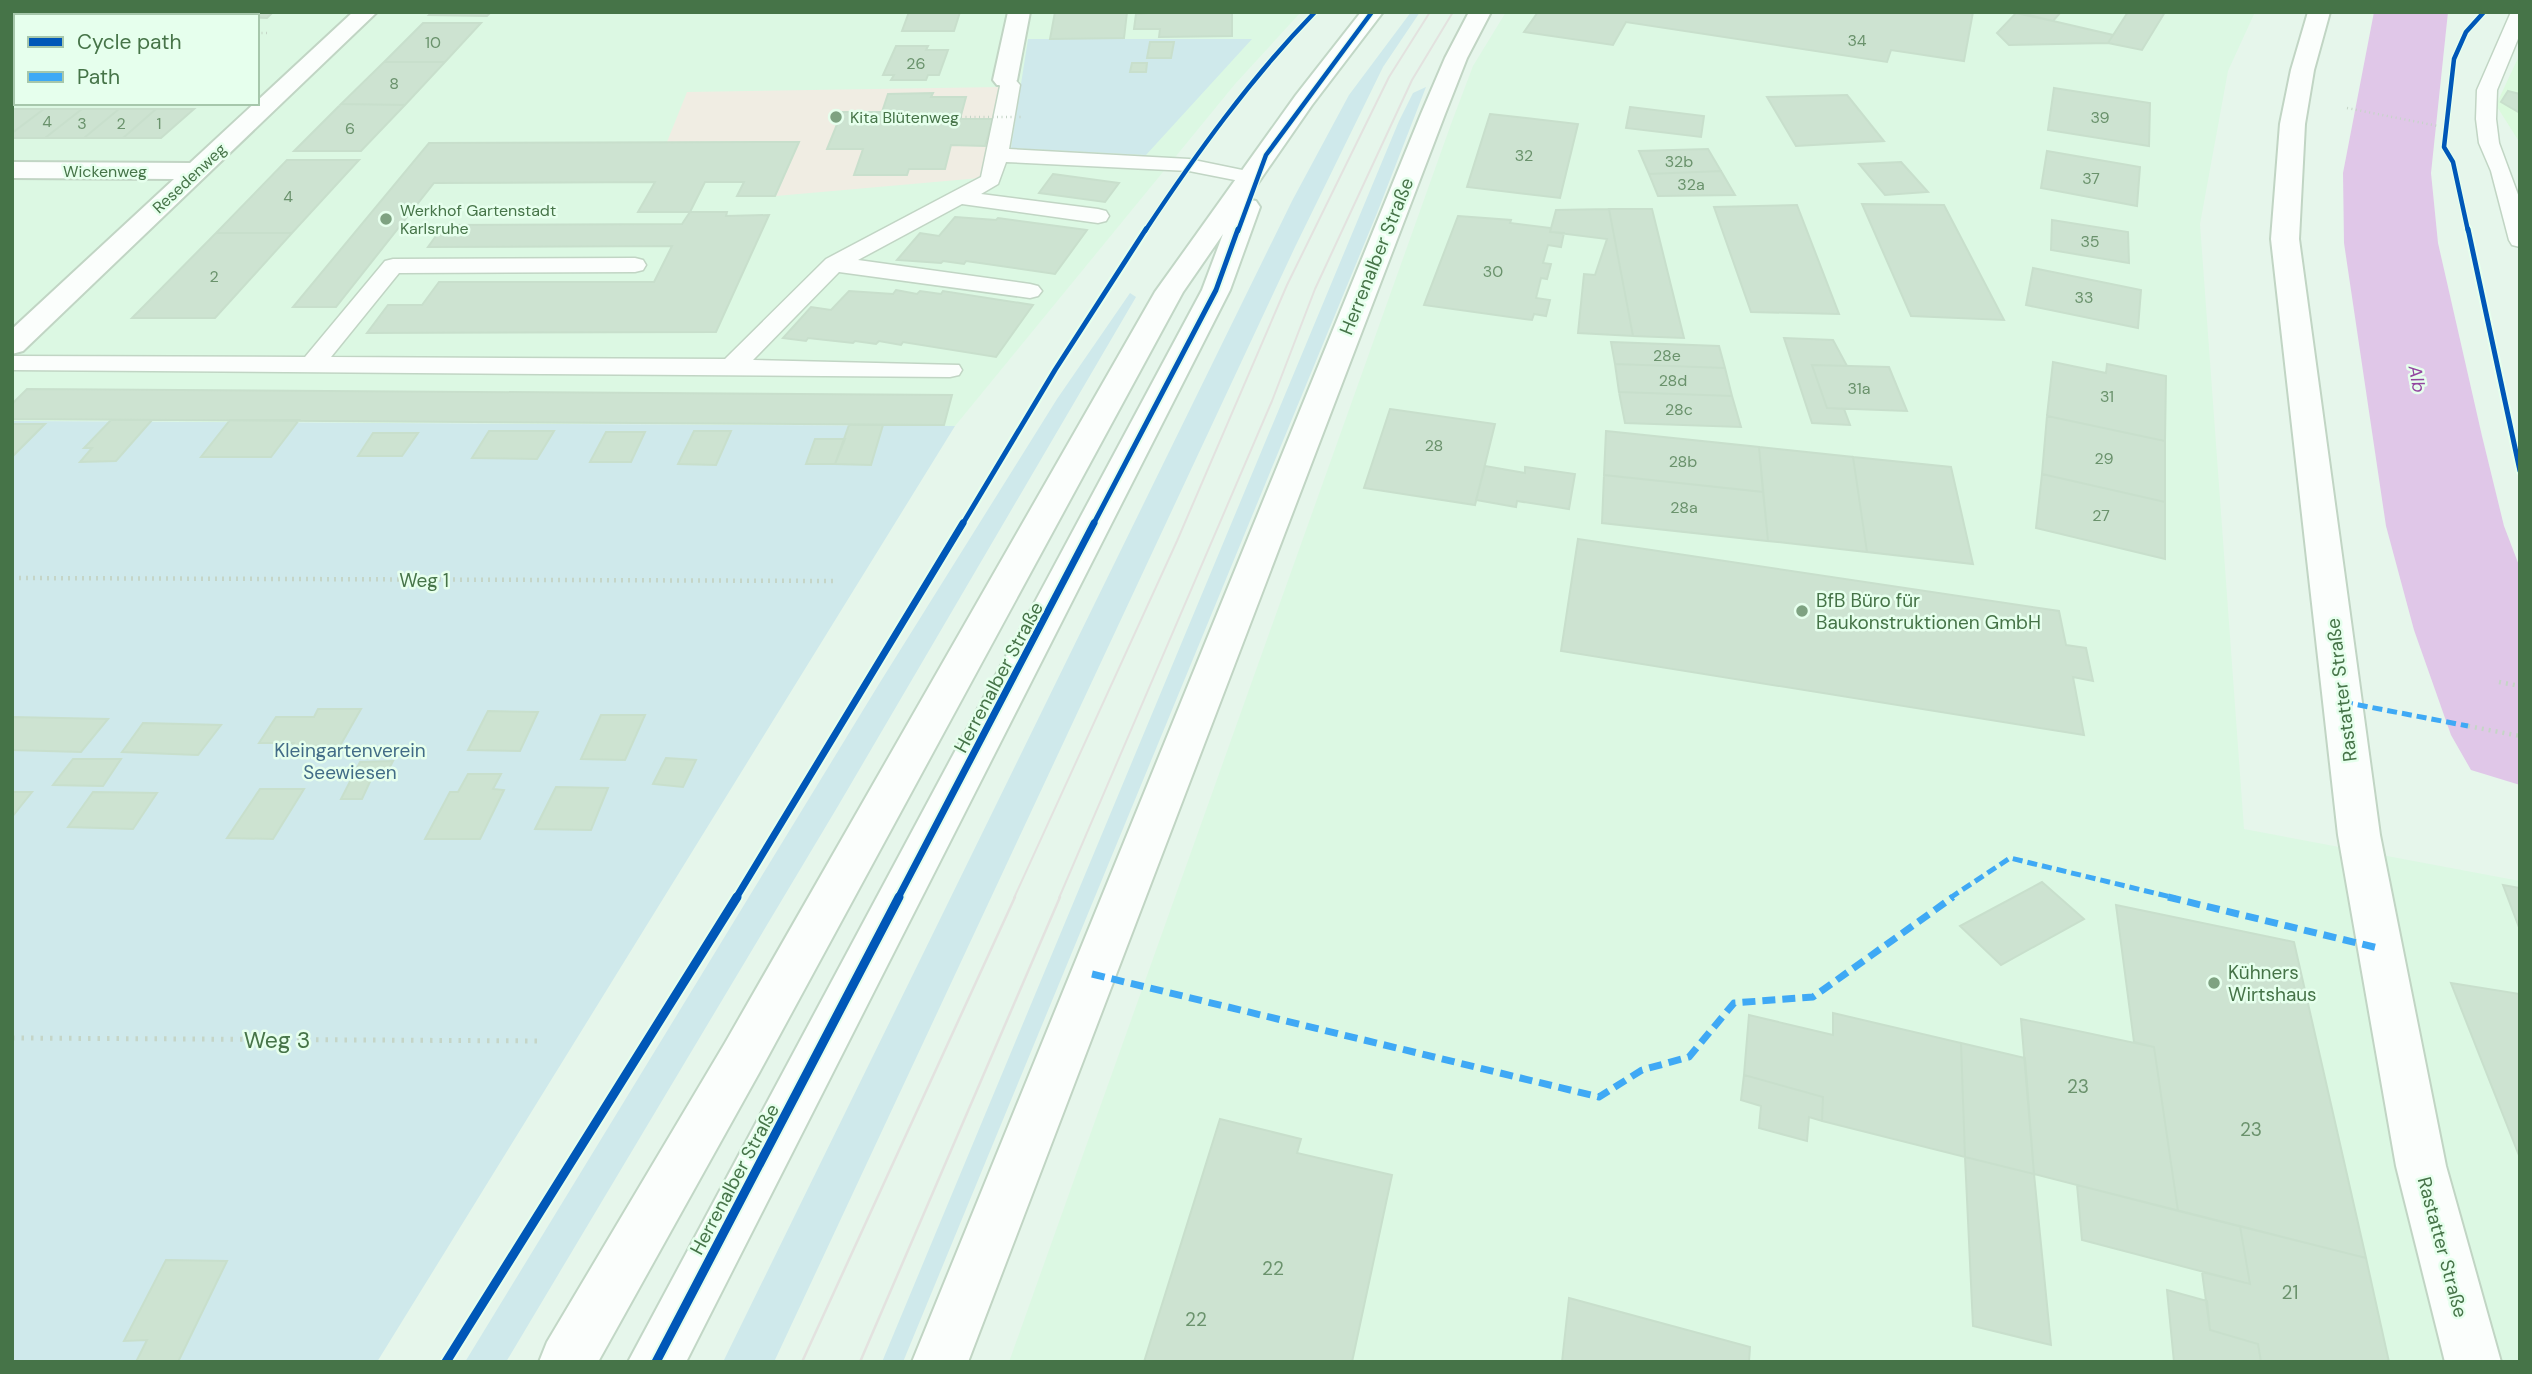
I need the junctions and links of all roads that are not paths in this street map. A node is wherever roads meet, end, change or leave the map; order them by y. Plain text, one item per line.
1 (366, 12) edge
2 (1019, 12) edge
3 (1372, 12) edge
4 (1480, 12) edge
5 (2319, 12) edge
6 (2519, 12) edge
7 (1005, 80) joint
8 (998, 155) junction
9 (1258, 166) junction
10 (12, 170) edge
11 (197, 171) junction
12 (959, 197) junction
13 (1098, 216) dead end
14 (2520, 240) edge
15 (834, 264) junction
16 (635, 265) dead end
17 (1030, 291) dead end
18 (12, 345) edge
19 (12, 363) edge
20 (312, 364) junction
21 (732, 366) junction
22 (950, 370) dead end
23 (567, 1362) edge
24 (656, 1362) edge
25 (940, 1362) edge
26 (2473, 1362) edge

1 - 11 street, Resedenweg
2 - 7 street
3 - 9 street, Herrenalber Straße
4 - 25 street, Herrenalber Straße
5 - 26 street, Rastatter Straße
6 - 14 lane
7 - 8 lane
8 - 9 lane
8 - 12 lane
9 - 23 street, Herrenalber Straße
9 - 24 street, Herrenalber Straße
10 - 11 street, Wickenweg
11 - 18 street, Resedenweg
12 - 13 lane
12 - 15 lane
15 - 17 lane
15 - 21 lane
16 - 20 lane
19 - 20 lane
20 - 21 lane
21 - 22 lane

